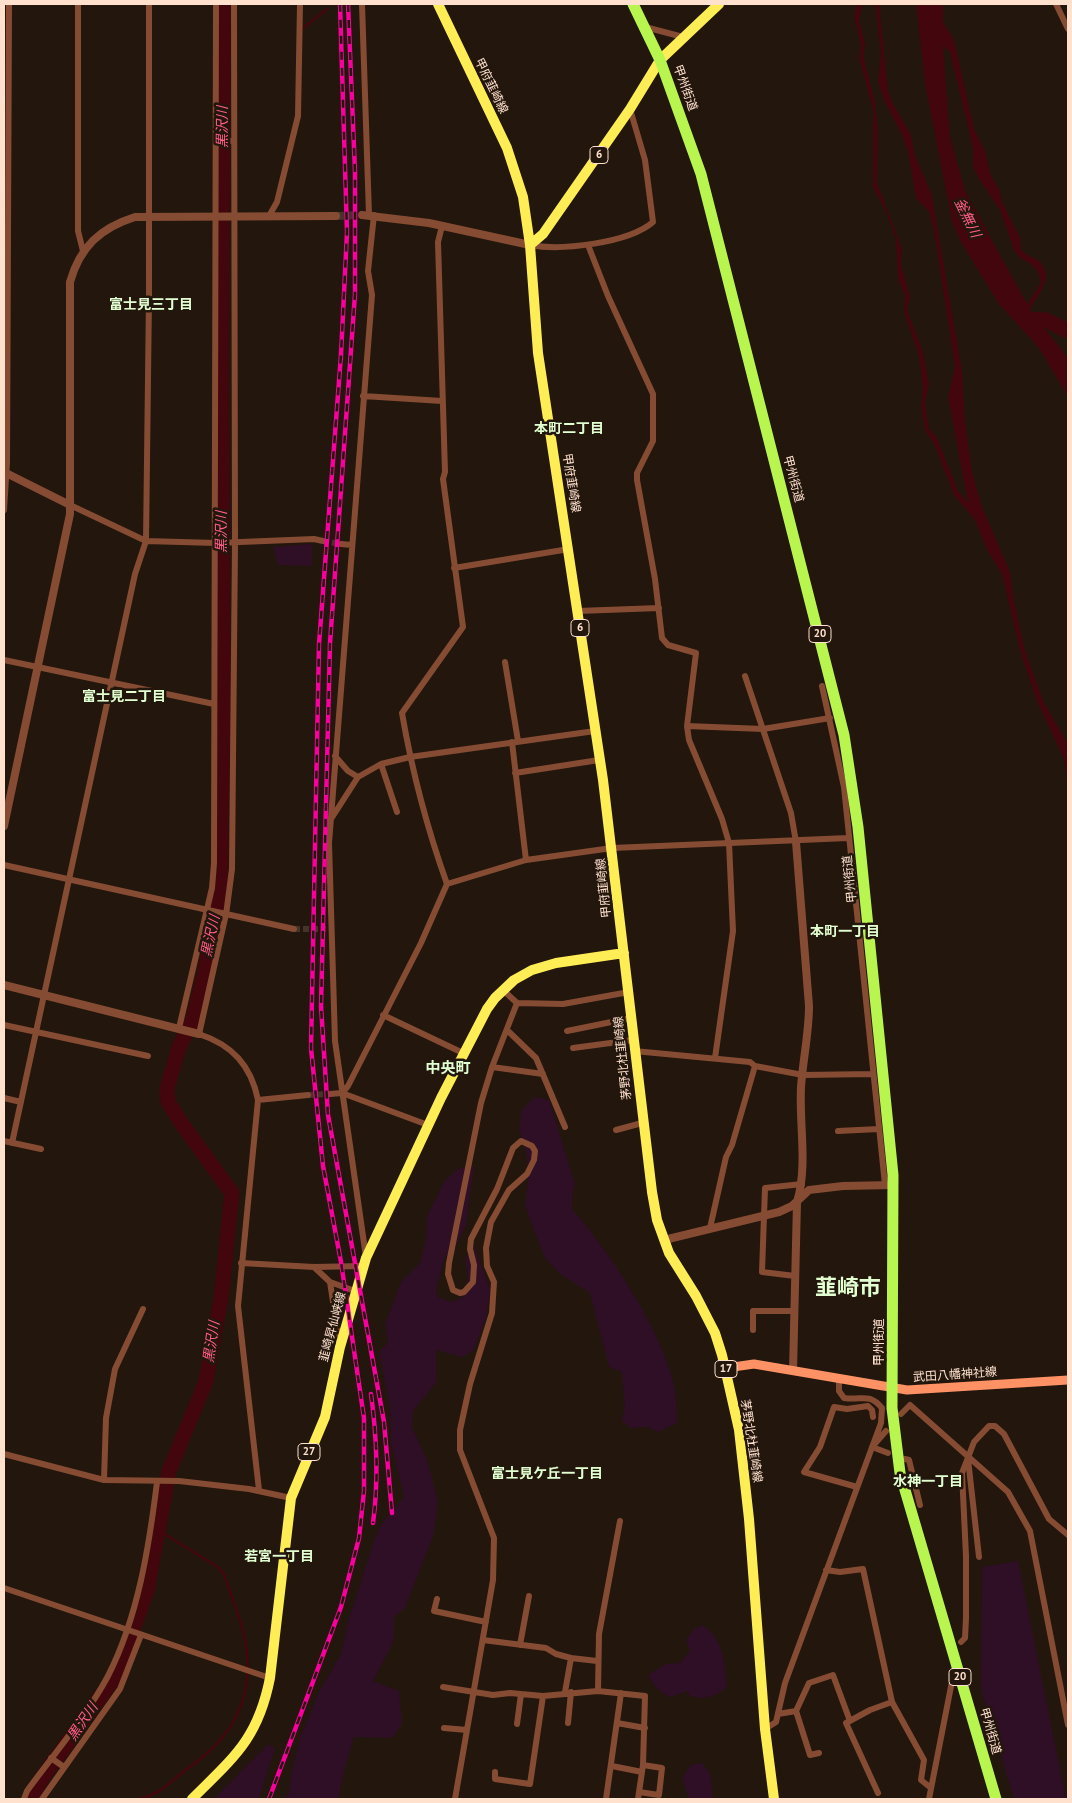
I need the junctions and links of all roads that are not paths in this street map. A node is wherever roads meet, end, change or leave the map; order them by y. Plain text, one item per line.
1 (9, 4) edge
2 (78, 4) edge
3 (149, 4) edge
4 (216, 4) edge
5 (234, 4) edge
6 (300, 4) edge
7 (362, 4) edge
8 (438, 4) edge
9 (634, 4) edge
10 (719, 4) edge
11 (1056, 4) edge
12 (643, 27) junction
13 (1068, 29) edge
14 (683, 37) junction
15 (660, 60) junction
16 (630, 109) junction
17 (216, 141) junction
18 (234, 141) junction
19 (368, 215) junction
20 (149, 216) junction
21 (216, 216) junction
22 (233, 216) junction
23 (269, 216) junction
24 (336, 216) tunnel mouth
25 (442, 226) junction
26 (530, 245) junction
27 (588, 245) junction
28 (83, 251) junction
29 (363, 396) junction
30 (442, 401) junction
31 (5, 472) edge
32 (70, 505) junction
33 (4, 510) edge
34 (146, 541) junction
35 (323, 541) tunnel mouth
36 (216, 543) junction
37 (235, 543) junction
38 (341, 544) tunnel mouth
39 (352, 545) junction
40 (569, 550) junction
41 (454, 568) junction
42 (659, 608) junction
43 (578, 611) junction
44 (4, 660) edge
45 (505, 662) dead end
46 (38, 667) junction
47 (746, 676) dead end
48 (112, 683) junction
49 (822, 686) dead end
50 (214, 704) junction
51 (830, 718) junction
52 (687, 726) junction
53 (763, 729) junction
54 (595, 730) junction
55 (515, 742) junction
56 (335, 756) junction
57 (410, 757) junction
58 (600, 760) junction
59 (381, 764) junction
60 (516, 773) junction
61 (358, 777) junction
62 (397, 812) dead end
63 (330, 820) junction
64 (4, 826) edge
65 (848, 838) junction
66 (796, 842) junction
67 (729, 843) junction
68 (612, 848) junction
69 (526, 860) junction
70 (4, 865) edge
71 (70, 879) junction
72 (448, 884) junction
73 (207, 910) junction
74 (226, 914) junction
75 (294, 929) tunnel mouth
76 (624, 953) junction
77 (4, 985) edge
78 (503, 990) junction
79 (629, 992) junction
80 (46, 995) junction
81 (518, 1004) junction
82 (383, 1015) junction
83 (631, 1018) junction
84 (4, 1025) edge
85 (179, 1028) junction
86 (507, 1030) junction
87 (567, 1031) dead end
88 (37, 1032) junction
89 (199, 1034) junction
90 (633, 1046) junction
91 (572, 1048) dead end
92 (463, 1053) junction
93 (148, 1056) dead end
94 (714, 1058) junction
95 (755, 1066) junction
96 (492, 1067) junction
97 (543, 1074) junction
98 (873, 1074) junction
99 (803, 1076) junction
100 (342, 1092) junction
101 (330, 1094) tunnel mouth
102 (308, 1095) tunnel mouth
103 (4, 1098) edge
104 (258, 1100) junction
105 (21, 1102) junction
106 (642, 1122) junction
107 (428, 1125) junction
108 (566, 1126) dead end
109 (616, 1130) dead end
110 (879, 1130) junction
111 (838, 1131) dead end
112 (4, 1141) edge
113 (12, 1143) junction
114 (42, 1149) dead end
115 (802, 1184) junction
116 (889, 1185) junction
117 (797, 1202) junction
118 (765, 1217) junction
119 (710, 1228) junction
120 (664, 1240) junction
121 (365, 1262) junction
122 (242, 1263) junction
123 (314, 1267) junction
124 (795, 1276) junction
125 (330, 1282) junction
126 (355, 1291) junction
127 (143, 1309) dead end
128 (793, 1311) junction
129 (753, 1330) dead end
130 (340, 1347) junction
131 (726, 1368) junction
132 (793, 1371) junction
133 (839, 1379) junction
134 (1068, 1380) edge
135 (894, 1388) junction
136 (860, 1402) junction
137 (901, 1414) dead end
138 (873, 1417) dead end
139 (886, 1431) dead end
140 (872, 1447) junction
141 (888, 1453) dead end
142 (4, 1454) edge
143 (968, 1456) junction
144 (905, 1459) dead end
145 (104, 1480) junction
146 (159, 1482) junction
147 (857, 1487) junction
148 (259, 1490) junction
149 (291, 1498) junction
150 (920, 1505) dead end
151 (620, 1521) dead end
152 (1068, 1535) edge
153 (979, 1557) dead end
154 (826, 1570) junction
155 (4, 1588) edge
156 (529, 1596) dead end
157 (437, 1599) dead end
158 (486, 1622) junction
159 (126, 1630) junction
160 (140, 1635) junction
161 (483, 1640) junction
162 (961, 1642) dead end
163 (520, 1645) junction
164 (571, 1658) junction
165 (956, 1661) junction
166 (597, 1662) junction
167 (270, 1678) junction
168 (443, 1687) dead end
169 (598, 1691) junction
170 (568, 1692) junction
171 (474, 1693) junction
172 (621, 1693) junction
173 (521, 1694) junction
174 (543, 1696) junction
175 (892, 1702) junction
176 (796, 1711) junction
177 (778, 1714) junction
178 (850, 1722) junction
179 (568, 1723) dead end
180 (618, 1723) junction
181 (517, 1724) dead end
182 (1068, 1725) edge
183 (444, 1728) dead end
184 (645, 1728) junction
185 (765, 1729) junction
186 (467, 1730) junction
187 (819, 1753) dead end
188 (51, 1758) junction
189 (612, 1766) junction
190 (64, 1767) junction
191 (642, 1768) junction
192 (495, 1772) dead end
193 (931, 1788) junction
194 (878, 1793) dead end
195 (638, 1796) edge
196 (24, 1799) edge
197 (42, 1799) edge
198 (192, 1799) edge
199 (455, 1799) edge
200 (606, 1799) edge
201 (774, 1799) edge
202 (929, 1799) edge
203 (996, 1799) edge

1 - 31 street
2 - 28 street
3 - 20 street
4 - 17 street
5 - 18 street
6 - 23 street
7 - 19 street
8 - 26 main road, 甲府韮崎線 / 6
9 - 12 highway, 甲州街道 / 20
10 - 14 main road
11 - 13 street
12 - 14 street
12 - 15 highway, 甲州街道 / 20
14 - 15 main road
15 - 16 main road, 6
15 - 116 highway, 甲州街道 / 20
16 - 26 main road, 6
16 - 27 street
17 - 18 street
17 - 21 street
18 - 22 street
19 - 25 street
19 - 29 street
20 - 21 street
20 - 28 street
20 - 34 street
21 - 22 street
21 - 36 street
22 - 23 street
22 - 37 street
23 - 24 street
25 - 26 street
25 - 30 street
26 - 27 street
26 - 40 main road, 甲府韮崎線 / 6
27 - 42 street
28 - 32 street
29 - 30 street
29 - 39 street
30 - 41 street
31 - 32 street
31 - 33 street
32 - 34 street
32 - 46 street
34 - 36 street
34 - 48 street
35 - 37 street
36 - 37 street
36 - 50 street
37 - 74 street
38 - 39 street
39 - 56 street
40 - 41 street
40 - 43 main road, 甲府韮崎線 / 6
41 - 57 street
42 - 43 street
42 - 52 street
43 - 54 main road, 甲府韮崎線 / 6
44 - 46 street
45 - 55 street
46 - 48 street
46 - 64 street
47 - 53 street
48 - 50 street
48 - 71 street
49 - 51 street
50 - 73 street
51 - 53 street
51 - 65 street
52 - 53 street
52 - 67 street
53 - 66 street
54 - 55 street
54 - 58 main road, 甲府韮崎線 / 6
55 - 57 street
55 - 60 street
56 - 61 street
56 - 63 street
57 - 59 street
57 - 72 street
58 - 60 street
58 - 68 main road, 甲府韮崎線 / 6
59 - 61 street
59 - 62 street
60 - 69 street
61 - 63 street
63 - 100 street
65 - 66 street
65 - 98 street
66 - 67 street
66 - 99 street
67 - 68 street
67 - 94 street
68 - 69 street
68 - 76 main road, 甲府韮崎線 / 6
69 - 72 street
70 - 71 street
71 - 73 street
71 - 80 street
72 - 82 street
73 - 74 street
73 - 85 street
74 - 75 street
74 - 89 street
76 - 78 main road, 韮崎昇仙峡線 / 27
76 - 79 main road, 茅野北杜韮崎線 / 17
77 - 80 street
78 - 81 street
78 - 92 main road, 韮崎昇仙峡線 / 27
79 - 81 street
79 - 83 main road, 茅野北杜韮崎線 / 17
80 - 85 street
80 - 88 street
81 - 86 street
82 - 92 street
82 - 100 street
83 - 87 street
83 - 90 main road, 茅野北杜韮崎線 / 17
84 - 88 street
85 - 89 street
86 - 96 street
86 - 97 street
88 - 93 street
88 - 105 street
89 - 104 street
90 - 91 street
90 - 94 street
90 - 106 main road, 茅野北杜韮崎線 / 17
92 - 107 main road, 韮崎昇仙峡線 / 27
94 - 95 street
95 - 99 street
95 - 119 street
96 - 97 street
96 - 158 street
97 - 108 street
98 - 99 street
98 - 110 street
99 - 115 street
100 - 101 street
100 - 107 street
100 - 121 street
102 - 104 street
103 - 105 street
104 - 122 street
105 - 113 street
106 - 109 street
106 - 120 main road, 茅野北杜韮崎線 / 17
107 - 121 main road, 韮崎昇仙峡線 / 27
110 - 111 street
110 - 116 street
112 - 113 street
113 - 114 street
115 - 117 street
115 - 118 street
116 - 117 street
116 - 135 highway, 甲州街道 / 20
117 - 118 street
117 - 124 street
118 - 119 street
118 - 124 street
119 - 120 street
120 - 131 main road, 茅野北杜韮崎線 / 17
121 - 123 street
121 - 126 main road, 韮崎昇仙峡線 / 27
122 - 123 street
122 - 148 street
123 - 125 street
124 - 128 street
125 - 126 street
125 - 130 street
126 - 130 main road, 韮崎昇仙峡線 / 27
127 - 145 street
128 - 129 street
128 - 132 street
130 - 149 main road, 韮崎昇仙峡線 / 27
131 - 132 main road, 武田八幡神社線
131 - 185 main road, 茅野北杜韮崎線 / 17
132 - 133 main road, 武田八幡神社線
133 - 135 main road, 武田八幡神社線
133 - 136 street
134 - 135 main road, 武田八幡神社線
135 - 165 highway, 甲州街道 / 20
136 - 138 street
136 - 140 street
136 - 147 street
137 - 143 street
139 - 140 street
140 - 141 street
140 - 147 street
142 - 145 street
143 - 152 street
143 - 153 street
143 - 162 street
143 - 182 street
144 - 150 street
145 - 146 street
146 - 148 street
146 - 159 street
147 - 154 street
148 - 149 street
149 - 167 main road, 韮崎昇仙峡線 / 27
151 - 166 street
154 - 175 street
154 - 177 street
155 - 159 street
156 - 163 street
157 - 158 street
158 - 161 street
159 - 160 street
159 - 188 street
160 - 167 street
160 - 190 street
161 - 163 street
161 - 171 street
163 - 164 street
164 - 166 street
164 - 170 street
165 - 193 street
165 - 203 highway, 甲州街道 / 20
166 - 169 street
167 - 198 main road, 韮崎昇仙峡線 / 27
168 - 171 street
169 - 170 street
169 - 172 street
170 - 174 street
170 - 179 street
171 - 173 street
171 - 186 street
172 - 180 street
172 - 184 street
173 - 174 street
173 - 181 street
174 - 192 street
175 - 178 street
175 - 193 street
176 - 177 street
176 - 178 street
176 - 187 street
177 - 185 street
178 - 194 street
180 - 184 street
180 - 189 street
183 - 186 street
184 - 191 street
185 - 201 main road, 茅野北杜韮崎線 / 17
186 - 199 street
188 - 190 street
188 - 196 street
189 - 191 street
189 - 200 street
190 - 197 street
191 - 195 street
191 - 195 street
193 - 202 street

